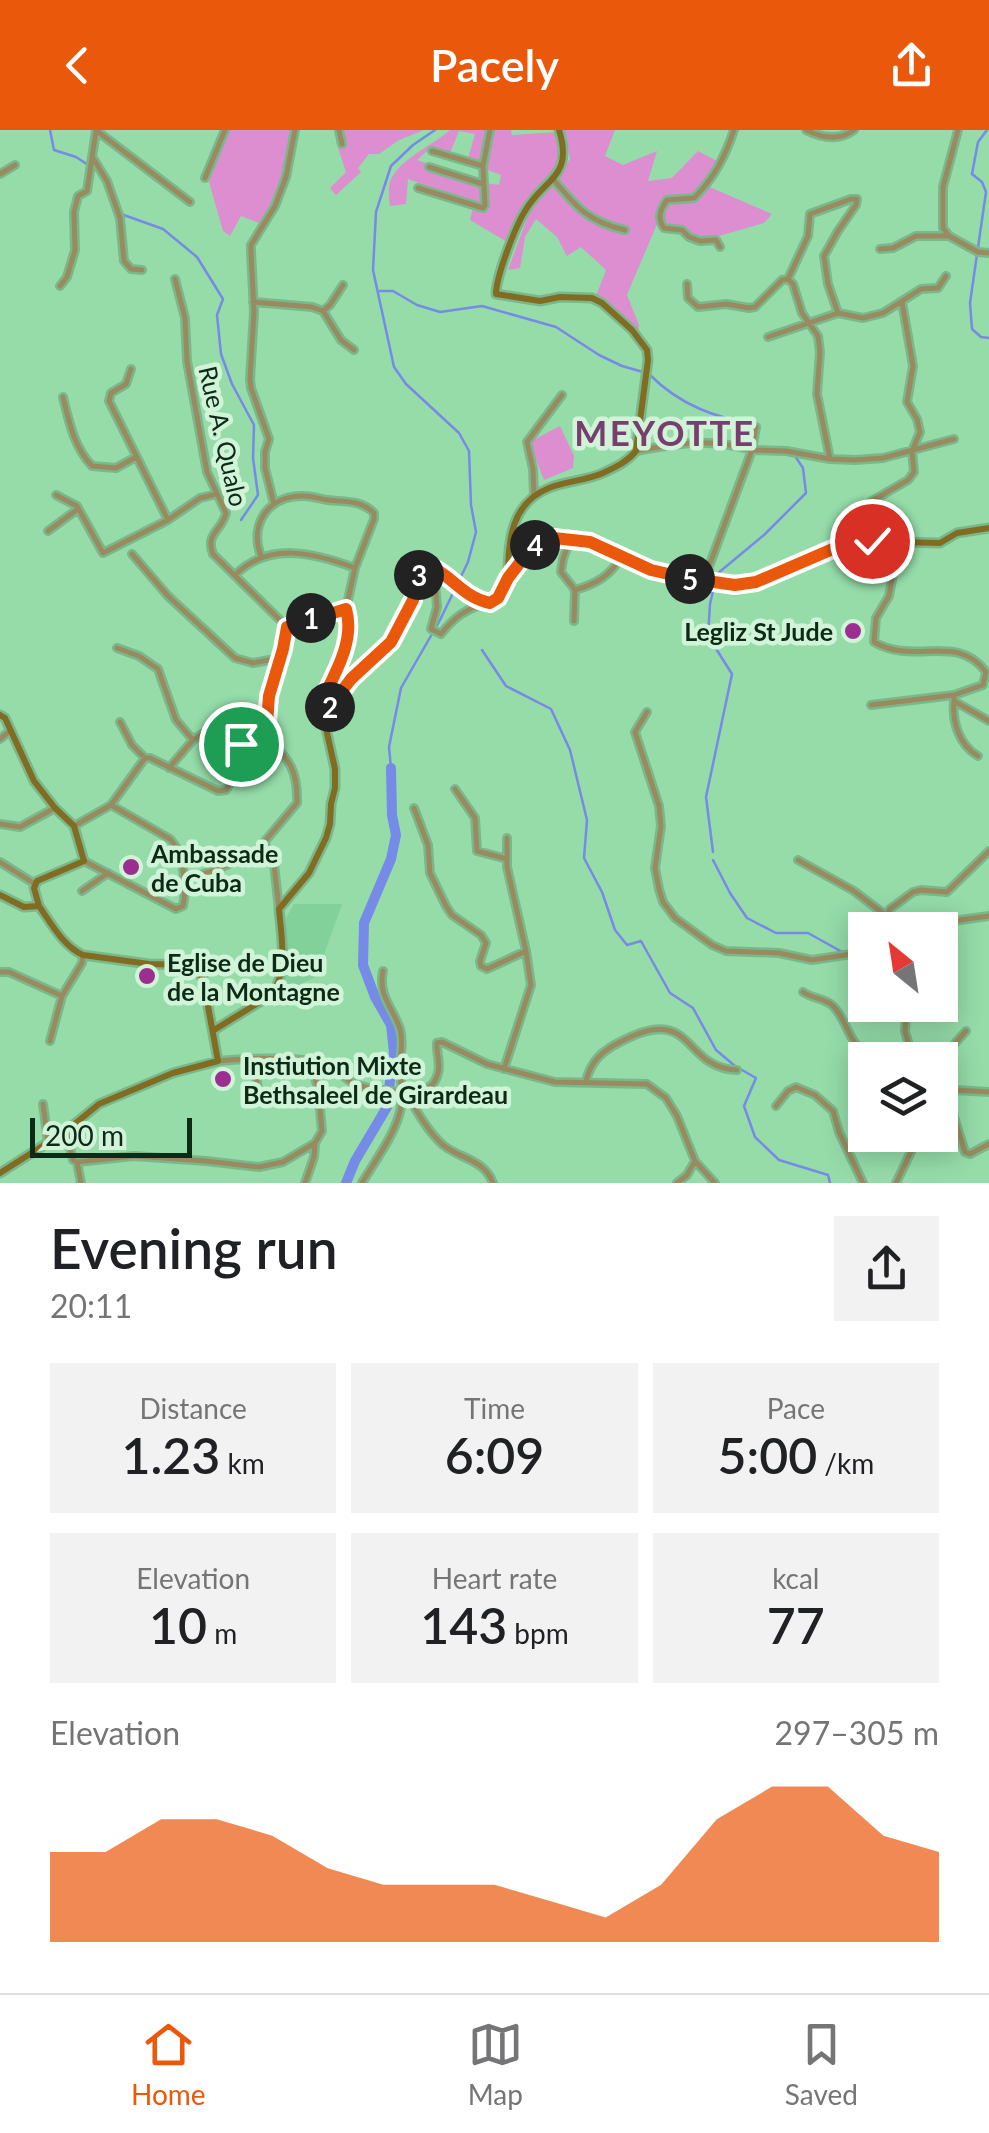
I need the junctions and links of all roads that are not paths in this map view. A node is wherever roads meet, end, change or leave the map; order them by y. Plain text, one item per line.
1 (95, 130) edge
2 (224, 130) edge
3 (296, 130) edge
4 (338, 130) edge
5 (490, 130) edge
6 (559, 130) edge
7 (734, 130) edge
8 (806, 130) edge
9 (854, 130) edge
10 (958, 130) edge
11 (342, 144) dead end
12 (432, 152) dead end
13 (92, 157) junction
14 (15, 165) dead end
15 (484, 166) junction
16 (429, 167) dead end
17 (0, 174) edge
18 (206, 178) dead end
19 (553, 179) junction
20 (484, 185) junction
21 (418, 188) dead end
22 (190, 202) dead end
23 (625, 230) dead end
24 (949, 236) junction
25 (720, 248) dead end
26 (880, 249) dead end
27 (989, 253) edge
28 (142, 270) dead end
29 (946, 276) dead end
30 (175, 279) dead end
31 (788, 279) junction
32 (687, 284) dead end
33 (343, 285) dead end
34 (60, 286) dead end
35 (253, 302) junction
36 (902, 302) junction
37 (323, 311) junction
38 (838, 314) junction
39 (809, 322) junction
40 (768, 336) dead end
41 (354, 350) dead end
42 (131, 369) dead end
43 (562, 395) dead end
44 (63, 398) dead end
45 (756, 427) dead end
46 (954, 440) dead end
47 (752, 450) junction
48 (636, 451) junction
49 (912, 451) junction
50 (136, 457) junction
51 (830, 459) junction
52 (217, 494) junction
53 (56, 495) dead end
54 (534, 496) junction
55 (274, 504) junction
56 (78, 509) junction
57 (168, 520) junction
58 (989, 528) edge
59 (48, 530) dead end
60 (570, 540) junction
61 (857, 541) junction
62 (899, 542) junction
63 (132, 554) dead end
64 (262, 556) junction
65 (621, 556) junction
66 (432, 566) junction
67 (356, 568) junction
68 (235, 575) junction
69 (508, 578) junction
70 (704, 580) junction
71 (575, 590) junction
72 (485, 603) junction
73 (346, 609) junction
74 (574, 621) dead end
75 (287, 627) junction
76 (118, 648) dead end
77 (280, 658) junction
78 (988, 674) edge
79 (986, 688) edge
80 (954, 698) junction
81 (871, 705) dead end
82 (647, 712) dead end
83 (0, 715) edge
84 (323, 716) junction
85 (989, 721) edge
86 (120, 722) dead end
87 (219, 723) dead end
88 (11, 730) junction
89 (266, 736) junction
90 (0, 739) edge
91 (192, 740) junction
92 (978, 756) dead end
93 (145, 758) junction
94 (168, 768) junction
95 (455, 789) dead end
96 (112, 805) junction
97 (55, 808) junction
98 (414, 808) dead end
99 (0, 824) edge
100 (74, 826) junction
101 (506, 838) dead end
102 (265, 844) junction
103 (989, 851) edge
104 (507, 859) junction
105 (798, 860) dead end
106 (0, 862) edge
107 (84, 862) junction
108 (108, 873) junction
109 (183, 880) junction
110 (35, 884) junction
111 (82, 891) dead end
112 (0, 895) edge
113 (39, 906) junction
114 (278, 908) junction
115 (881, 912) edge
116 (889, 912) edge
117 (989, 916) edge
118 (958, 920) edge
119 (526, 951) junction
120 (83, 955) junction
121 (848, 955) edge
122 (383, 970) dead end
123 (0, 972) edge
124 (804, 992) dead end
125 (62, 996) junction
126 (214, 1030) junction
127 (966, 1031) dead end
128 (50, 1040) dead end
129 (855, 1042) edge
130 (956, 1042) edge
131 (254, 1060) junction
132 (218, 1061) junction
133 (310, 1062) junction
134 (504, 1069) junction
135 (737, 1070) dead end
136 (586, 1081) junction
137 (258, 1090) dead end
138 (958, 1090) edge
139 (402, 1091) junction
140 (989, 1092) edge
141 (43, 1104) dead end
142 (776, 1106) dead end
143 (66, 1131) junction
144 (958, 1131) edge
145 (48, 1142) junction
146 (315, 1143) junction
147 (989, 1144) edge
148 (911, 1152) edge
149 (695, 1161) junction
150 (77, 1162) junction
151 (0, 1174) edge
152 (81, 1183) edge
153 (306, 1183) edge
154 (362, 1183) edge
155 (493, 1183) edge
156 (677, 1183) edge
157 (715, 1183) edge
158 (863, 1183) edge
159 (896, 1183) edge

1 - 13 street
1 - 22 street
2 - 18 street
3 - 35 street
4 - 11 street
5 - 15 street
6 - 19 street
7 - 25 street
8 - 9 street
10 - 24 street
12 - 15 street
13 - 28 street
13 - 34 street
14 - 17 street
15 - 20 street
16 - 20 street
19 - 23 street
19 - 48 street
20 - 21 street
24 - 26 street
24 - 27 street
29 - 36 street
30 - 52 street, Rue A. Qualo
31 - 32 street
31 - 38 street
31 - 39 street
33 - 37 street
35 - 37 street
35 - 55 street
36 - 38 street
36 - 49 street
37 - 41 street
38 - 39 street
39 - 40 street
39 - 51 street
42 - 50 street
43 - 54 street
44 - 50 street
45 - 47 street
46 - 49 street
47 - 48 street
47 - 51 street
47 - 70 street
48 - 54 street
49 - 51 street
49 - 61 street
50 - 57 street
52 - 57 street
52 - 68 street, Rue A. Qualo
53 - 56 street
54 - 69 street
55 - 64 street
55 - 67 street
56 - 57 street
56 - 59 street
58 - 62 street
60 - 65 street
60 - 69 street
60 - 71 street
61 - 62 street
61 - 70 street
62 - 78 street
63 - 77 street
64 - 67 street
64 - 68 street
65 - 70 street
65 - 71 street
66 - 72 street
66 - 72 street
66 - 84 street
67 - 73 street
68 - 75 street, Rue A. Qualo
69 - 72 street
71 - 74 street
73 - 75 street
73 - 84 street
75 - 77 street
76 - 91 street
77 - 89 street
78 - 79 street
79 - 80 street
80 - 81 street
80 - 85 street
80 - 92 street
82 - 121 street
83 - 88 street
84 - 114 street
86 - 93 street
87 - 91 street
88 - 90 street
88 - 97 street
89 - 94 street
89 - 102 street
91 - 94 street
93 - 94 street
93 - 96 street
95 - 104 street
96 - 100 street
96 - 109 street
97 - 99 street
97 - 100 street
98 - 119 street
100 - 107 street
101 - 104 street
102 - 109 street
102 - 114 street
103 - 116 street
104 - 119 street
105 - 115 street
106 - 110 street
107 - 108 street
107 - 110 street
108 - 109 street
108 - 111 street
110 - 113 street
112 - 113 street
113 - 120 street
114 - 126 street
117 - 118 street
119 - 134 street
120 - 125 street
120 - 126 street
122 - 139 street
123 - 125 street
124 - 129 street
125 - 128 street
126 - 132 street
127 - 130 street
131 - 132 street
131 - 133 street
131 - 137 street
132 - 143 street
133 - 139 street
133 - 146 street
134 - 136 street
134 - 139 street
135 - 136 street
136 - 149 street
138 - 140 street
139 - 154 street
139 - 155 street
141 - 145 street
142 - 158 street
143 - 145 street
143 - 150 street
144 - 147 street
145 - 151 street
146 - 150 street
146 - 153 street
148 - 159 street
149 - 156 street
149 - 157 street
150 - 152 street

